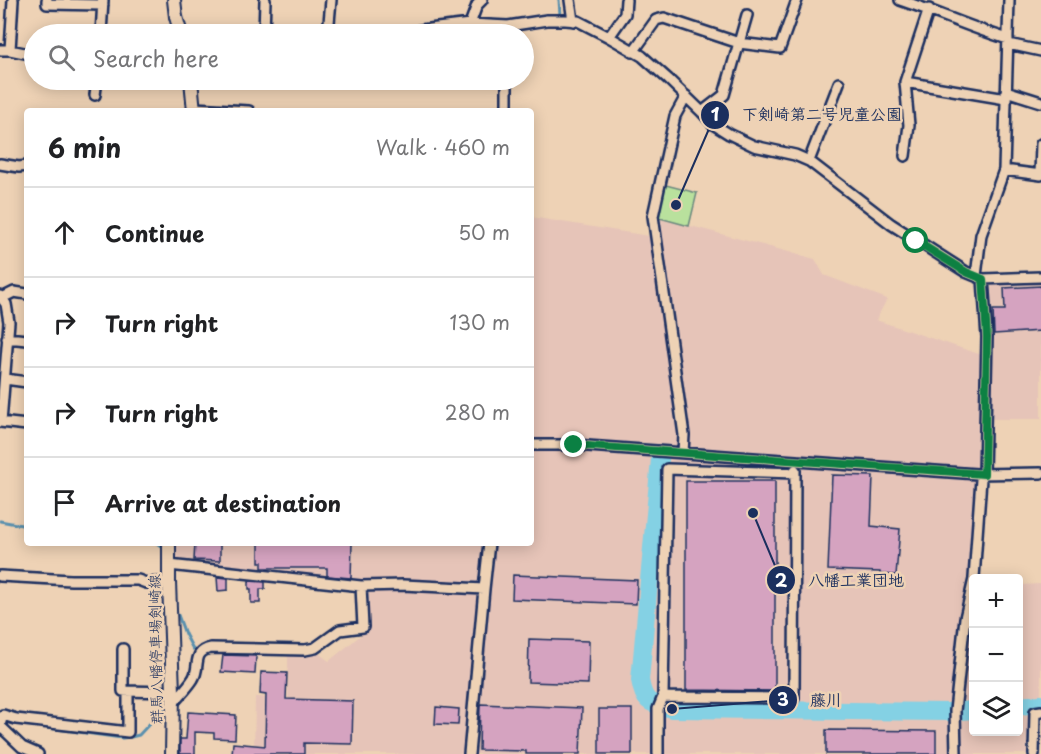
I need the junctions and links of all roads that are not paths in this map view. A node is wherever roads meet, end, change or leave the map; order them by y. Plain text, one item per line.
1 (13, 0) edge
2 (47, 0) edge
3 (174, 0) edge
4 (265, 0) edge
5 (331, 0) edge
6 (482, 0) edge
7 (570, 0) edge
8 (626, 0) edge
9 (797, 0) edge
10 (900, 0) edge
11 (1009, 0) edge
12 (103, 2) edge
13 (929, 9) junction
14 (747, 15) dead end
15 (573, 21) junction
16 (102, 24) edge
17 (178, 24) edge
18 (264, 24) edge
19 (329, 24) edge
20 (470, 24) edge
21 (531, 24) edge
22 (609, 37) junction
23 (1008, 42) junction
24 (739, 43) junction
25 (5, 50) edge
26 (1041, 51) edge
27 (633, 52) junction
28 (24, 53) edge
29 (906, 82) junction
30 (838, 83) dead end
31 (96, 90) edge
32 (192, 90) edge
33 (507, 90) edge
34 (95, 95) dead end
35 (1006, 95) junction
36 (686, 96) junction
37 (1041, 102) edge
38 (194, 108) edge
39 (507, 108) edge
40 (702, 112) junction
41 (1041, 144) edge
42 (906, 156) dead end
43 (809, 160) junction
44 (0, 164) edge
45 (23, 167) edge
46 (1004, 170) junction
47 (1040, 175) edge
48 (1041, 277) edge
49 (980, 278) junction
50 (24, 294) edge
51 (1, 297) edge
52 (7, 338) junction
53 (24, 340) edge
54 (5, 379) junction
55 (24, 382) edge
56 (0, 422) edge
57 (24, 425) edge
58 (534, 445) edge
59 (683, 453) junction
60 (795, 462) junction
61 (795, 473) junction
62 (1041, 473) edge
63 (984, 474) junction
64 (169, 546) edge
65 (489, 546) edge
66 (169, 565) junction
67 (974, 574) edge
68 (0, 576) edge
69 (169, 582) junction
70 (361, 586) junction
71 (484, 589) junction
72 (969, 603) edge
73 (123, 649) dead end
74 (128, 692) junction
75 (173, 697) junction
76 (663, 697) junction
77 (1041, 711) edge
78 (0, 726) edge
79 (22, 750) edge
80 (38, 754) edge
81 (172, 754) edge
82 (468, 754) edge
83 (658, 754) edge
84 (956, 754) edge
85 (1034, 754) edge

1 - 25 street
2 - 12 street
3 - 17 main road
4 - 18 street
5 - 19 street
6 - 20 street
7 - 15 street
8 - 22 street
9 - 24 street
10 - 13 street
11 - 23 street
12 - 16 street
13 - 23 street
13 - 29 street
14 - 24 street
15 - 21 street
15 - 22 street
22 - 27 street
23 - 26 street
23 - 35 street
24 - 27 street
24 - 40 street
25 - 28 street
27 - 36 street
29 - 35 street
29 - 42 street
30 - 43 street
31 - 34 street
32 - 38 main road
33 - 39 street
35 - 37 street
35 - 46 street
36 - 40 street
36 - 59 street
40 - 43 street
41 - 47 street
43 - 49 street
44 - 45 street
46 - 47 street
46 - 49 street
48 - 49 street
49 - 63 street
50 - 51 street
51 - 52 street
52 - 53 street
52 - 54 street
54 - 55 street
54 - 56 street
56 - 57 street
58 - 59 street
59 - 60 street
60 - 61 street
60 - 63 street
61 - 76 street
61 - 76 street
62 - 63 street
63 - 67 street
64 - 66 main road, 群馬八幡停車場剣崎線
65 - 71 street
66 - 69 main road, 群馬八幡停車場剣崎線
66 - 70 street
68 - 69 street
69 - 75 main road, 群馬八幡停車場剣崎線
70 - 71 street
70 - 75 street
71 - 82 street
72 - 84 street
73 - 74 street
74 - 75 street
74 - 78 street
75 - 81 main road, 群馬八幡停車場剣崎線
76 - 83 street
77 - 85 street
78 - 79 street
79 - 80 street

